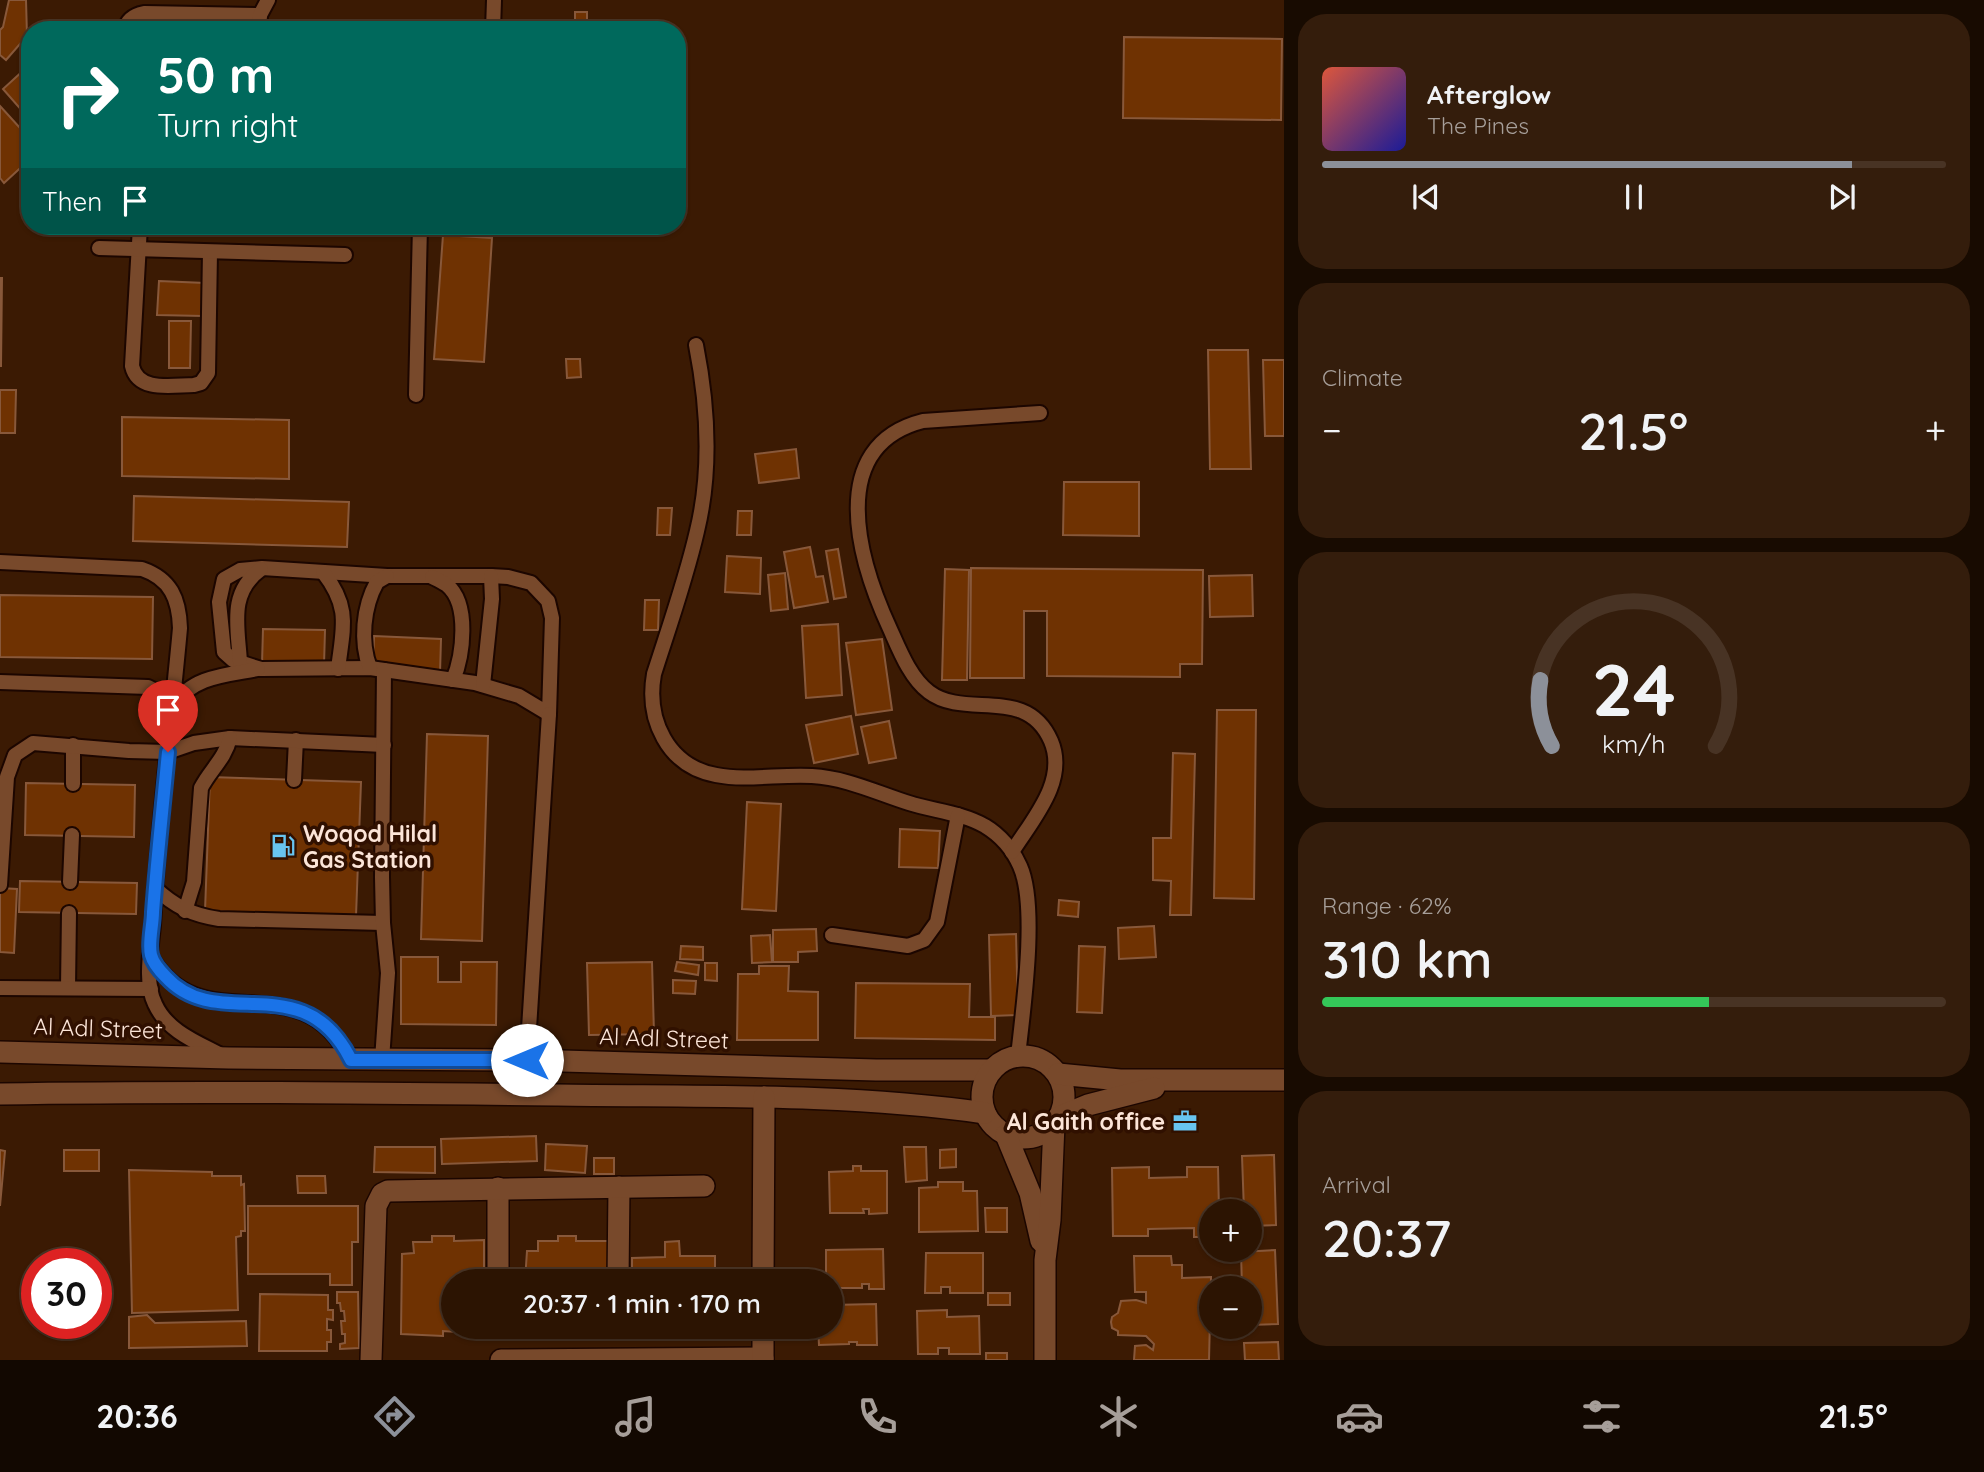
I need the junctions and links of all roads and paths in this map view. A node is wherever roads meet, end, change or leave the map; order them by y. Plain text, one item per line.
1 (268, 0) edge
2 (494, 0) edge
3 (129, 21) edge
4 (237, 21) edge
5 (261, 21) edge
6 (493, 21) edge
7 (139, 235) edge
8 (420, 235) edge
9 (99, 248) dead end
10 (138, 250) junction
11 (210, 252) junction
12 (345, 256) dead end
13 (696, 345) dead end
14 (416, 395) dead end
15 (1041, 413) dead end
16 (0, 562) edge
17 (262, 568) junction
18 (323, 572) junction
19 (387, 576) junction
20 (431, 576) junction
21 (491, 576) junction
22 (240, 663) junction
23 (261, 669) junction
24 (338, 669) junction
25 (377, 669) junction
26 (453, 680) junction
27 (0, 682) edge
28 (483, 685) junction
29 (172, 713) junction
30 (549, 714) junction
31 (230, 738) junction
32 (296, 740) junction
33 (73, 745) junction
34 (384, 745) junction
35 (168, 752) junction
36 (294, 780) dead end
37 (73, 784) dead end
38 (958, 815) junction
39 (72, 835) dead end
40 (1012, 852) junction
41 (70, 882) dead end
42 (0, 885) edge
43 (155, 888) junction
44 (186, 911) junction
45 (69, 913) dead end
46 (383, 923) junction
47 (832, 935) dead end
48 (151, 956) junction
49 (68, 987) junction
50 (0, 988) edge
51 (151, 989) junction
52 (0, 1052) edge
53 (1017, 1056) junction
54 (229, 1058) junction
55 (351, 1060) junction
56 (382, 1060) junction
57 (527, 1060) junction
58 (991, 1070) junction
59 (1058, 1074) junction
60 (1190, 1080) junction
61 (1284, 1080) edge
62 (0, 1094) edge
63 (764, 1097) junction
64 (985, 1113) junction
65 (1057, 1121) junction
66 (1006, 1135) junction
67 (704, 1186) dead end
68 (619, 1187) junction
69 (498, 1188) junction
70 (1045, 1260) junction
71 (498, 1269) edge
72 (618, 1269) edge
73 (763, 1269) edge
74 (763, 1339) edge
75 (763, 1359) edge
76 (372, 1360) edge
77 (501, 1360) edge
78 (1045, 1360) edge

1 - 5 lane
2 - 6 lane
3 - 4 lane
7 - 10 lane
8 - 14 lane
9 - 10 lane
10 - 11 lane
10 - 11 lane
11 - 12 lane
13 - 38 lane
15 - 40 lane
16 - 29 lane
17 - 18 lane
17 - 22 lane
17 - 22 lane
18 - 19 lane
18 - 24 lane
19 - 20 lane
19 - 25 lane
20 - 21 lane
20 - 26 lane
21 - 28 lane
21 - 30 lane
22 - 23 lane
23 - 24 lane
23 - 29 lane
24 - 25 lane
25 - 26 lane
25 - 34 lane
26 - 28 lane
27 - 29 lane
28 - 30 lane
29 - 35 lane
30 - 57 lane
31 - 32 lane
31 - 35 lane
31 - 44 lane
32 - 34 lane
32 - 36 lane
33 - 35 lane
33 - 37 lane
33 - 42 lane
34 - 46 lane
35 - 43 lane
38 - 40 lane
38 - 47 lane
39 - 41 lane
40 - 53 lane
43 - 44 lane
43 - 48 lane
44 - 46 lane
45 - 49 lane
46 - 56 lane
48 - 51 lane
48 - 55 lane
49 - 50 lane
49 - 51 lane
51 - 54 lane
52 - 54 street, Al Adl Street
53 - 58 street
53 - 59 street
54 - 55 street, Al Adl Street
55 - 56 street, Al Adl Street
56 - 57 street, Al Adl Street
57 - 58 street, Al Adl Street
58 - 64 street
59 - 60 street
59 - 65 street
60 - 61 street
60 - 65 street
62 - 63 street
63 - 64 street
63 - 73 street
64 - 66 street
65 - 66 street
65 - 70 street
66 - 70 street
67 - 68 street
68 - 69 street
68 - 72 street
69 - 71 street
69 - 76 street
70 - 78 street
74 - 75 street
75 - 77 street

